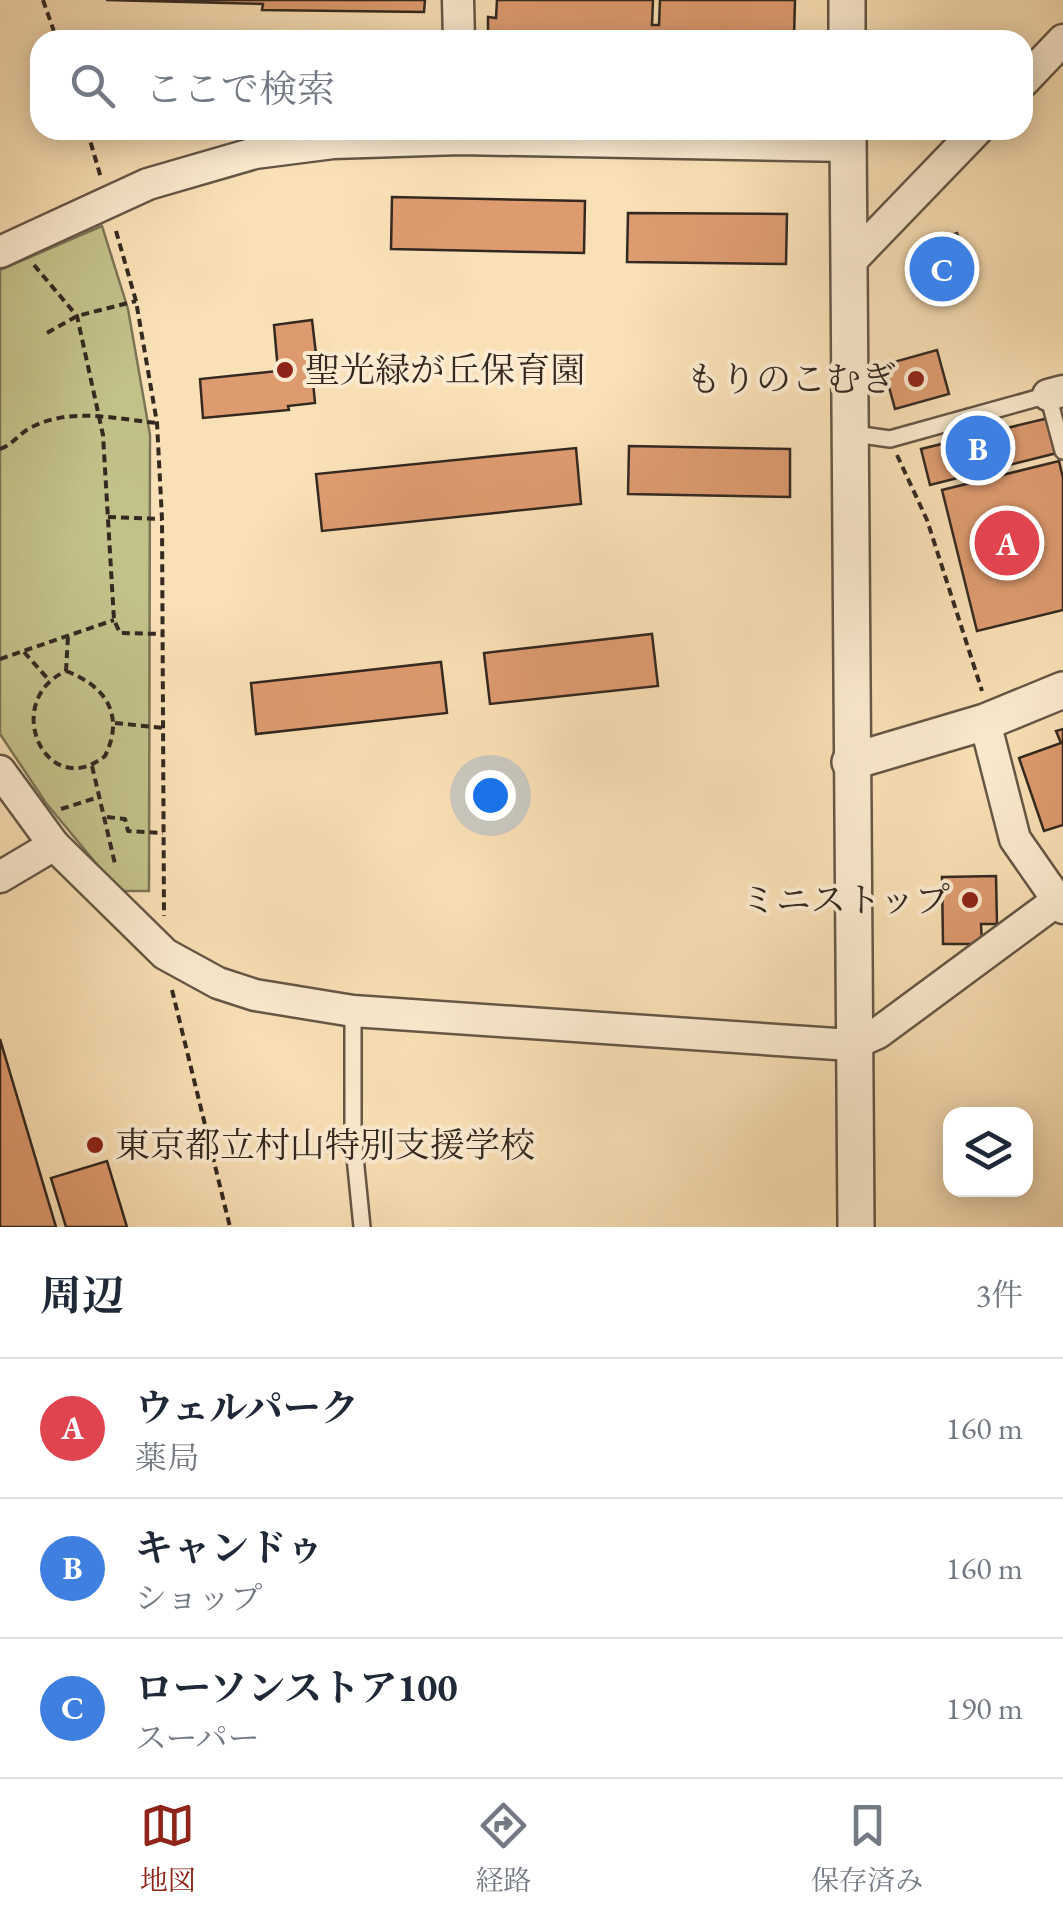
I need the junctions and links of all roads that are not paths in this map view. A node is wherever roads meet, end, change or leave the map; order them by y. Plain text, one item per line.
1 (458, 0) edge
2 (846, 0) edge
3 (459, 30) edge
4 (847, 30) edge
5 (1063, 40) edge
6 (1033, 72) edge
7 (375, 140) edge
8 (848, 140) edge
9 (967, 140) edge
10 (14, 255) edge
11 (848, 264) junction
12 (1056, 393) edge
13 (848, 432) junction
14 (1063, 451) edge
15 (1063, 690) edge
16 (988, 720) junction
17 (850, 762) junction
18 (0, 771) edge
19 (54, 845) junction
20 (0, 877) edge
21 (1060, 904) edge
22 (354, 1012) junction
23 (851, 1045) junction
24 (362, 1227) edge
25 (856, 1227) edge

1 - 3 street
2 - 4 street
5 - 6 street
7 - 10 street
8 - 11 street
9 - 11 street
11 - 13 street
12 - 13 lane
12 - 14 lane
13 - 17 street
15 - 16 street
16 - 17 street
16 - 21 street
17 - 23 street
18 - 19 street
19 - 20 street
19 - 22 street
21 - 23 street
22 - 23 street
22 - 24 lane
23 - 25 street

